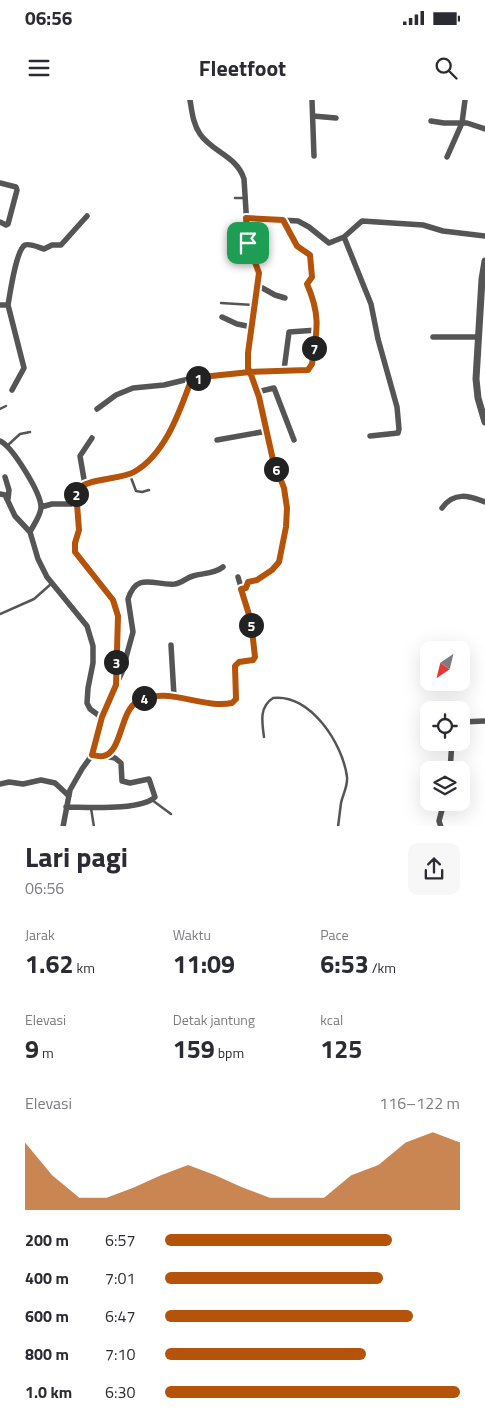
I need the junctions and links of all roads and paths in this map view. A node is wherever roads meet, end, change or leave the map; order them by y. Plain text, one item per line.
1 (190, 100) edge
2 (312, 100) edge
3 (465, 100) edge
4 (313, 116) junction
5 (336, 118) dead end
6 (431, 121) dead end
7 (462, 123) junction
8 (485, 129) edge
9 (314, 156) dead end
10 (447, 157) dead end
11 (0, 183) edge
12 (235, 198) dead end
13 (245, 198) junction
14 (87, 216) dead end
15 (246, 218) junction
16 (283, 220) junction
17 (0, 222) edge
18 (344, 236) junction
19 (485, 236) edge
20 (485, 262) edge
21 (257, 285) junction
22 (285, 298) dead end
23 (221, 302) dead end
24 (0, 305) edge
25 (8, 305) junction
26 (255, 305) junction
27 (222, 317) dead end
28 (252, 327) junction
29 (317, 330) junction
30 (433, 337) dead end
31 (479, 337) junction
32 (284, 370) junction
33 (250, 372) junction
34 (192, 378) junction
35 (12, 390) dead end
36 (257, 392) junction
37 (6, 406) dead end
38 (0, 409) edge
39 (97, 409) dead end
40 (485, 422) edge
41 (267, 431) junction
42 (30, 432) dead end
43 (370, 436) dead end
44 (92, 438) dead end
45 (217, 440) dead end
46 (294, 440) dead end
47 (0, 441) edge
48 (8, 445) junction
49 (131, 473) junction
50 (5, 478) dead end
51 (85, 485) junction
52 (149, 490) dead end
53 (0, 494) edge
54 (8, 499) junction
55 (485, 502) edge
56 (77, 504) junction
57 (41, 507) junction
58 (442, 508) dead end
59 (30, 532) junction
60 (223, 567) dead end
61 (238, 577) dead end
62 (52, 583) junction
63 (241, 589) junction
64 (0, 614) edge
65 (171, 645) dead end
66 (116, 685) junction
67 (174, 696) junction
68 (102, 717) junction
69 (470, 722) edge
70 (485, 722) edge
71 (264, 737) dead end
72 (92, 755) junction
73 (104, 756) junction
74 (0, 784) edge
75 (69, 796) junction
76 (152, 800) junction
77 (66, 807) junction
78 (91, 807) junction
79 (442, 811) edge
80 (171, 814) dead end
81 (63, 826) edge
82 (94, 826) edge
83 (338, 826) edge
84 (441, 826) edge

1 - 13 street
2 - 4 street
3 - 7 street
4 - 5 street
4 - 9 street
6 - 7 street
7 - 8 street
7 - 10 street
11 - 17 street
12 - 13 lane
13 - 15 street
14 - 25 street
15 - 16 street
15 - 21 street
16 - 18 street
16 - 29 street
18 - 19 street
18 - 43 street
20 - 31 street
21 - 22 street
21 - 26 street
23 - 26 lane
24 - 25 street
25 - 35 street
26 - 28 street
27 - 28 street
28 - 33 street
29 - 32 street
29 - 32 street
30 - 31 street
31 - 40 street
32 - 33 street
33 - 34 street
33 - 36 street
34 - 39 street
34 - 49 lane
36 - 41 street
36 - 46 street
37 - 38 lane
41 - 45 street
41 - 63 street
42 - 48 lane
44 - 51 street
47 - 48 street
48 - 57 street
49 - 51 street
49 - 52 lane
50 - 54 street
51 - 56 street
53 - 54 street
54 - 59 street
55 - 58 street
56 - 57 street
56 - 66 street
57 - 59 street
59 - 62 street
60 - 66 street
61 - 63 street
62 - 64 lane
62 - 68 street
63 - 67 street
65 - 67 street
66 - 68 street
67 - 73 street
68 - 72 street
69 - 70 street
71 - 83 lane
72 - 73 street
72 - 75 street
73 - 76 street
74 - 75 street
75 - 77 street
76 - 78 street
76 - 80 lane
77 - 78 street
77 - 81 street
78 - 82 lane
79 - 84 street

